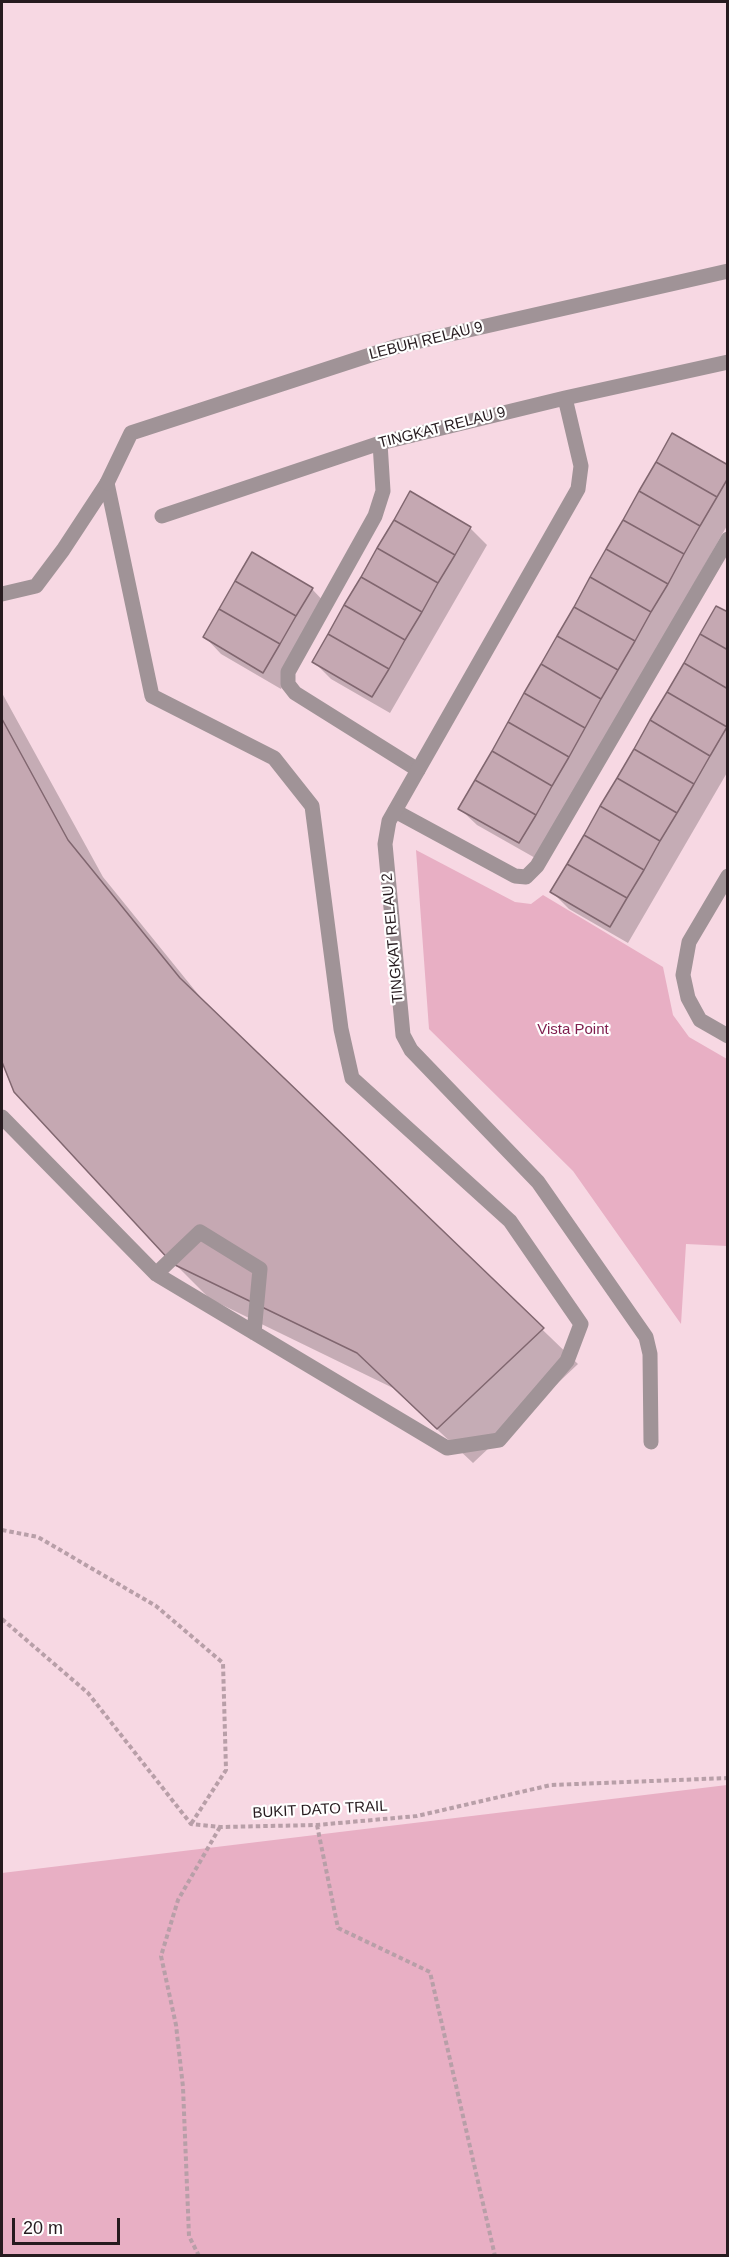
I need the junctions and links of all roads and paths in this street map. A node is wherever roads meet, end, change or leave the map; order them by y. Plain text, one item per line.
1 (728, 271) edge
2 (728, 362) edge
3 (565, 398) junction
4 (380, 443) junction
5 (107, 483) junction
6 (162, 516) dead end
7 (728, 539) edge
8 (2, 594) edge
9 (418, 770) junction
10 (395, 811) junction
11 (728, 876) edge
12 (728, 1036) edge
13 (2, 1117) edge
14 (156, 1274) junction
15 (254, 1333) junction
16 (651, 1442) dead end
17 (2, 1530) edge
18 (2, 1619) edge
19 (728, 1778) edge
20 (191, 1824) junction
21 (317, 1825) junction
22 (220, 1827) junction
23 (200, 2256) edge
24 (495, 2256) edge

1 - 5 street, LEBUH RELAU 9
2 - 3 street, TINGKAT RELAU 9
3 - 4 street, TINGKAT RELAU 9
3 - 9 street, TINGKAT RELAU 2
4 - 6 street, TINGKAT RELAU 9
4 - 9 street
5 - 8 street
5 - 15 street
7 - 10 street
9 - 10 street, TINGKAT RELAU 2
10 - 16 street, TINGKAT RELAU 2
11 - 12 street
13 - 14 street
14 - 15 street
14 - 15 street
17 - 20 path
18 - 20 path
19 - 21 path, BUKIT DATO TRAIL
20 - 22 path, BUKIT DATO TRAIL
21 - 22 path, BUKIT DATO TRAIL
21 - 24 path
22 - 23 path

